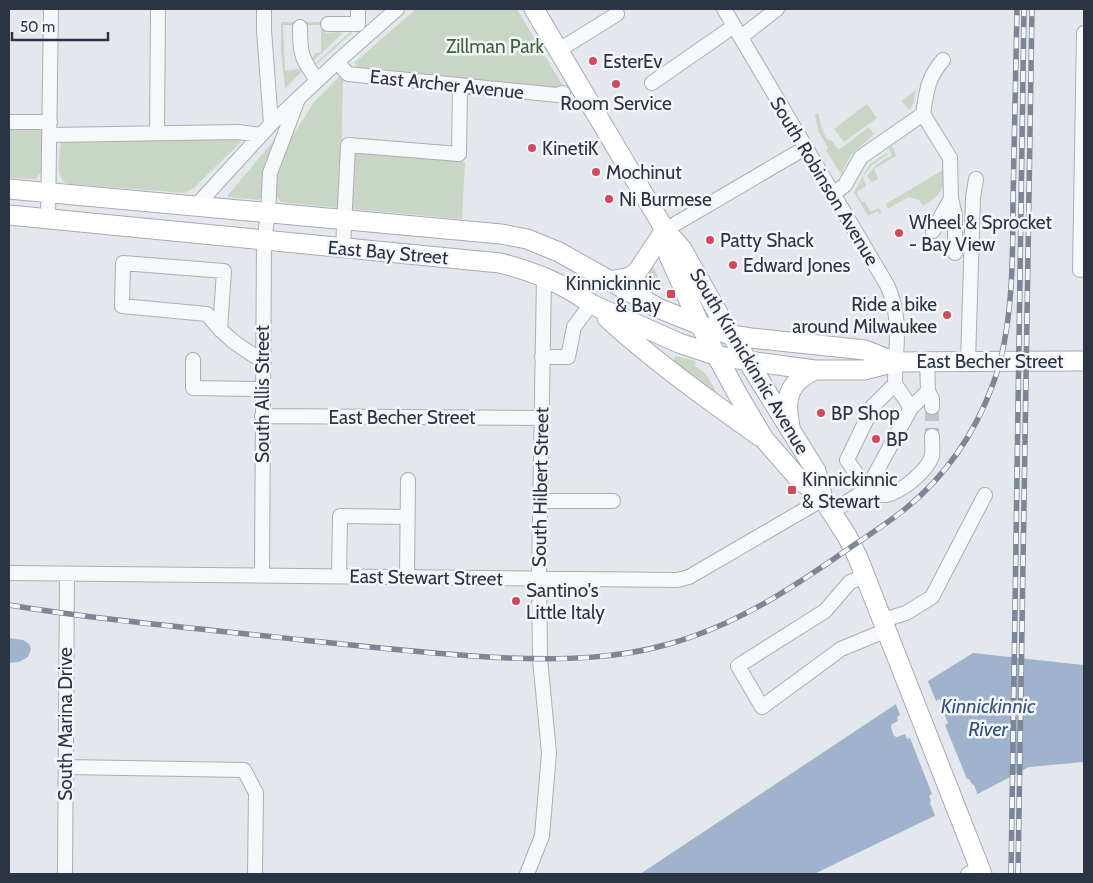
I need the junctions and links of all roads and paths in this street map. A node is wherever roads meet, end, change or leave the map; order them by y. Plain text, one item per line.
1 (51, 9) edge
2 (158, 9) edge
3 (264, 9) edge
4 (358, 9) edge
5 (397, 9) edge
6 (534, 9) edge
7 (724, 9) edge
8 (777, 9) edge
9 (617, 14) dead end
10 (328, 24) dead end
11 (358, 24) junction
12 (300, 27) dead end
13 (737, 31) junction
14 (1084, 33) edge
15 (367, 36) junction
16 (559, 50) junction
17 (944, 60) dead end
18 (336, 62) junction
19 (318, 80) junction
20 (652, 83) dead end
21 (460, 86) junction
22 (563, 93) dead end
23 (298, 99) junction
24 (923, 114) junction
25 (9, 122) edge
26 (50, 129) junction
27 (266, 130) junction
28 (157, 133) junction
29 (805, 148) junction
30 (976, 179) dead end
31 (9, 189) edge
32 (1083, 191) edge
33 (48, 193) junction
34 (832, 194) junction
35 (951, 198) junction
36 (195, 207) junction
37 (268, 214) junction
38 (9, 215) edge
39 (48, 219) junction
40 (344, 220) junction
41 (665, 230) junction
42 (933, 231) dead end
43 (193, 233) junction
44 (528, 239) junction
45 (264, 241) junction
46 (343, 248) junction
47 (955, 253) dead end
48 (1080, 270) dead end
49 (544, 276) junction
50 (609, 281) junction
51 (591, 304) junction
52 (700, 325) junction
53 (220, 330) junction
54 (731, 335) junction
55 (715, 355) junction
56 (542, 357) junction
57 (193, 360) dead end
58 (263, 360) junction
59 (748, 361) junction
60 (927, 361) junction
61 (1084, 361) edge
62 (895, 362) junction
63 (968, 362) junction
64 (815, 370) junction
65 (895, 384) junction
66 (262, 389) junction
67 (928, 391) junction
68 (932, 407) tunnel mouth
69 (911, 408) junction
70 (262, 416) junction
71 (541, 418) junction
72 (791, 430) junction
73 (932, 436) tunnel mouth
74 (764, 439) junction
75 (408, 480) dead end
76 (867, 489) junction
77 (985, 495) dead end
78 (540, 501) junction
79 (613, 501) dead end
80 (827, 506) junction
81 (407, 517) junction
82 (9, 573) edge
83 (67, 574) junction
84 (262, 575) junction
85 (339, 576) junction
86 (865, 576) junction
87 (407, 577) junction
88 (539, 578) junction
89 (885, 625) junction
90 (66, 767) junction
91 (977, 872) edge
92 (64, 874) edge
93 (255, 874) edge
94 (527, 874) edge

1 - 26 street
2 - 28 street
3 - 27 street
4 - 11 street
5 - 15 street
6 - 16 main road, South Kinnickinnic Avenue
7 - 13 street, South Robinson Avenue
8 - 13 street
9 - 16 street
10 - 11 street
11 - 15 street
12 - 19 street
13 - 20 street
13 - 29 street, South Robinson Avenue
14 - 32 street
15 - 18 street
16 - 41 main road, South Kinnickinnic Avenue
17 - 24 street
18 - 19 street
18 - 21 street, East Archer Avenue
19 - 23 street
21 - 22 street, East Archer Avenue
21 - 40 street
23 - 27 street
23 - 37 street, South Allis Street
24 - 34 street
24 - 35 street
25 - 26 street
26 - 28 street
26 - 33 street
27 - 28 street
27 - 36 street
29 - 34 street, South Robinson Avenue
29 - 41 street
30 - 63 street
31 - 33 main road, East Bay Street
32 - 48 street
33 - 36 main road, East Bay Street
33 - 39 street
34 - 62 street, South Robinson Avenue
35 - 42 street
35 - 47 street
36 - 37 main road, East Bay Street
36 - 43 main road
37 - 40 main road, East Bay Street
37 - 45 street, South Allis Street
38 - 39 main road, East Bay Street
39 - 43 main road, East Bay Street
40 - 44 main road, East Bay Street
40 - 46 street
41 - 50 main road
41 - 52 main road, South Kinnickinnic Avenue
41 - 54 main road, South Kinnickinnic Avenue
43 - 45 main road, East Bay Street
44 - 49 main road
44 - 50 main road, East Bay Street
45 - 46 main road, East Bay Street
45 - 58 street, South Allis Street
46 - 49 main road, East Bay Street
49 - 51 main road, East Bay Street
49 - 56 street, South Hilbert Street
50 - 52 main road, East Bay Street
51 - 55 main road, East Bay Street
51 - 56 street
51 - 74 main road
52 - 54 main road, East Bay Street
52 - 55 main road, South Kinnickinnic Avenue
53 - 53 street
53 - 58 street
54 - 59 main road, South Kinnickinnic Avenue
54 - 62 main road, East Becher Street
55 - 59 main road, East Bay Street
55 - 74 main road, South Kinnickinnic Avenue
56 - 71 street, South Hilbert Street
57 - 66 street
58 - 66 street, South Allis Street
59 - 64 main road, East Becher Street
59 - 72 main road, South Kinnickinnic Avenue
60 - 62 main road, East Becher Street
60 - 63 main road, East Becher Street
60 - 67 street
61 - 63 main road, East Becher Street
62 - 64 main road, East Becher Street
62 - 65 street, South Robinson Avenue
64 - 72 main road
65 - 69 street
65 - 76 street
66 - 70 street, South Allis Street
67 - 68 street
67 - 69 street
69 - 76 street
70 - 71 street, East Becher Street
70 - 84 street, South Allis Street
71 - 78 street, South Hilbert Street
72 - 80 main road, South Kinnickinnic Avenue
73 - 76 street
74 - 80 main road, South Kinnickinnic Avenue
75 - 81 street
76 - 80 street, East Stewart Street
77 - 89 street
78 - 79 street
78 - 88 street, South Hilbert Street
80 - 86 main road, South Kinnickinnic Avenue
80 - 88 street, East Stewart Street
81 - 85 street
81 - 87 street
82 - 83 street, East Stewart Street
83 - 84 street, East Stewart Street
83 - 90 street, South Marina Drive
84 - 85 street, East Stewart Street
85 - 87 street, East Stewart Street
86 - 89 main road, South Kinnickinnic Avenue
86 - 89 street
87 - 88 street, East Stewart Street
88 - 94 street, South Hilbert Street
89 - 91 main road, South Kinnickinnic Avenue
90 - 92 street, South Marina Drive
90 - 93 street

